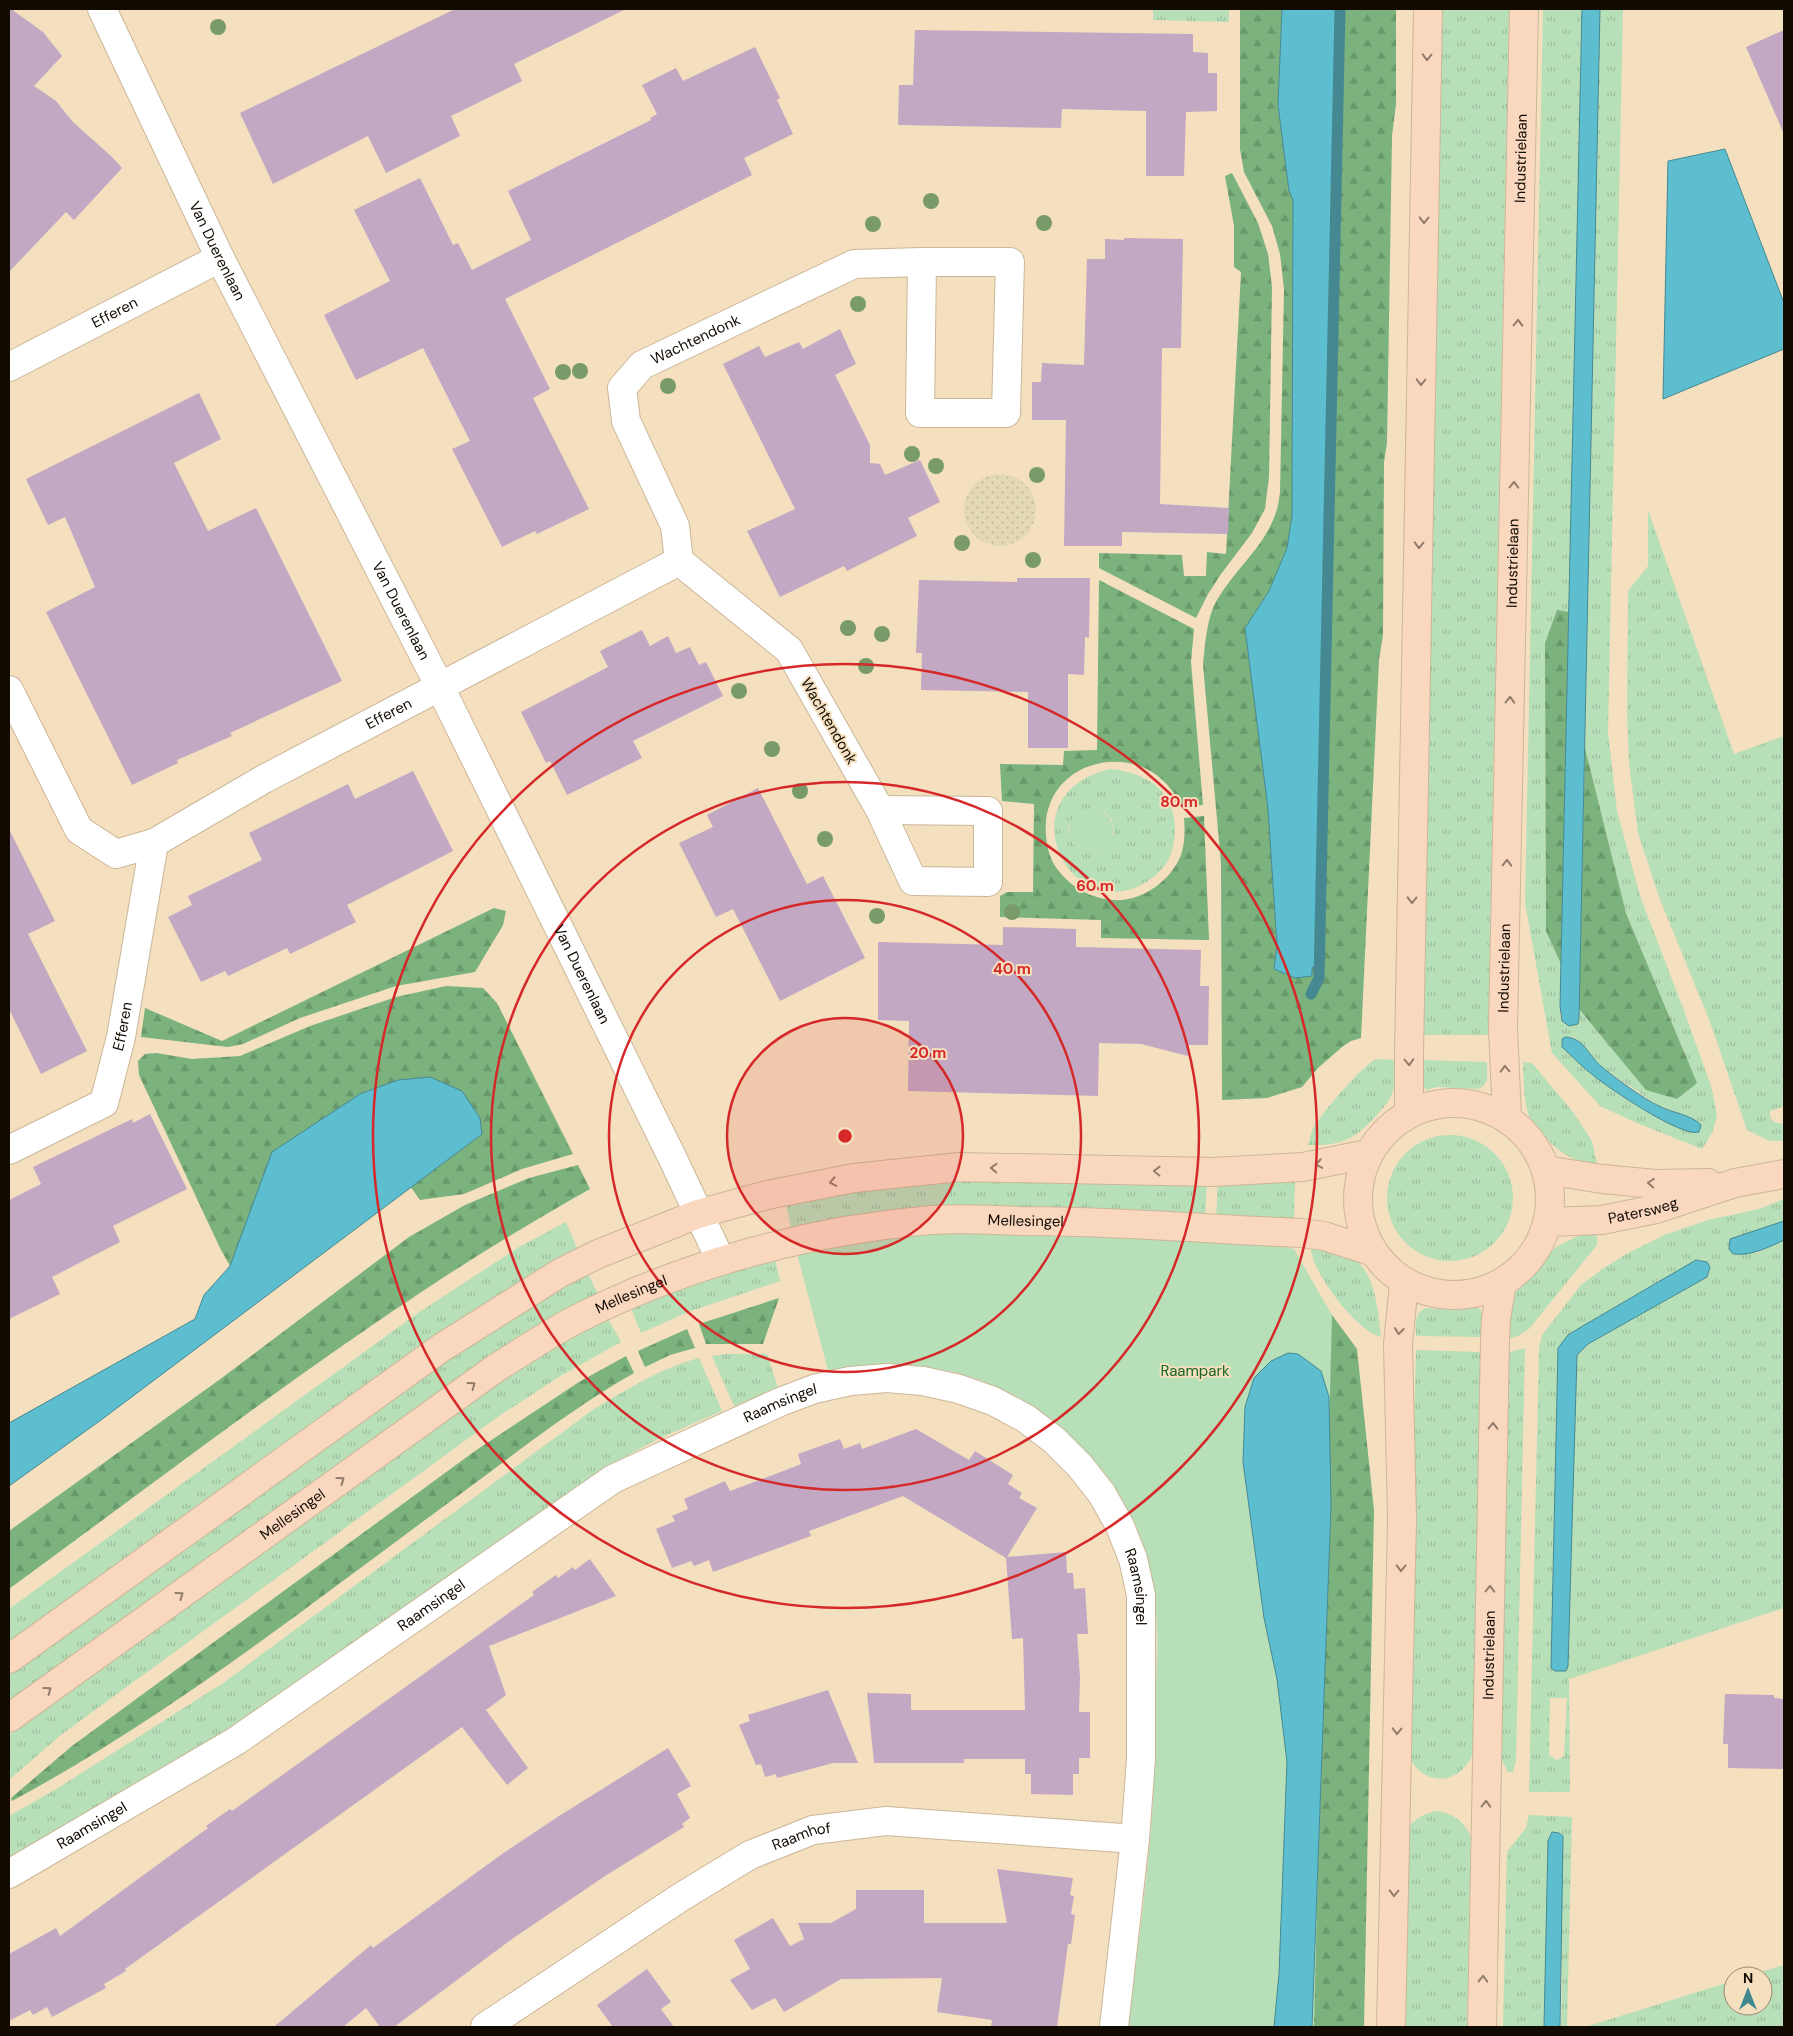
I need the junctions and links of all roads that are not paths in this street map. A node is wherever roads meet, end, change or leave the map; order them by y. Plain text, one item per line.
1 (102, 9) edge
2 (1428, 9) edge
3 (1524, 9) edge
4 (220, 258) junction
5 (922, 262) junction
6 (9, 367) edge
7 (679, 561) junction
8 (440, 687) junction
9 (9, 690) edge
10 (880, 810) dead end
11 (154, 843) junction
12 (1409, 1112) junction
13 (1507, 1118) junction
14 (9, 1150) edge
15 (1367, 1154) junction
16 (1546, 1170) junction
17 (1784, 1174) edge
18 (1735, 1183) junction
19 (698, 1214) junction
20 (1548, 1222) junction
21 (1372, 1251) junction
22 (720, 1261) junction
23 (1404, 1283) junction
24 (1502, 1283) junction
25 (9, 1659) edge
26 (9, 1718) edge
27 (1135, 1840) junction
28 (9, 1874) edge
29 (522, 2018) edge
30 (484, 2027) edge
31 (1114, 2027) edge
32 (1391, 2027) edge
33 (1482, 2027) edge

1 - 4 street, Van Duerenlaan
2 -> 12 main road
13 -> 3 main road, Industrielaan
4 - 6 street, Efferen
4 - 8 street, Van Duerenlaan
5 - 5 street, Wachtendonk
5 - 7 street, Wachtendonk
7 - 8 street
7 - 10 street, Wachtendonk
8 - 11 street, Efferen
8 - 19 street, Van Duerenlaan
9 - 11 street, Efferen
11 - 14 street, Efferen
12 - 13 main road
12 - 15 main road
13 - 16 main road
15 -> 19 main road
15 - 21 main road
18 -> 16 main road, Patersweg
16 - 20 main road
17 - 18 main road, Patersweg
18 - 20 main road, Patersweg
19 - 22 street, Van Duerenlaan
19 - 25 main road
20 - 24 main road
21 - 22 main road, Mellesingel
21 - 23 main road
26 -> 22 main road, Mellesingel
23 - 24 main road
23 -> 32 main road
33 -> 24 main road, Industrielaan
27 - 28 street, Raamsingel
27 - 29 street, Raamhof
27 - 31 street, Raamsingel
29 - 30 street, Raamhof

